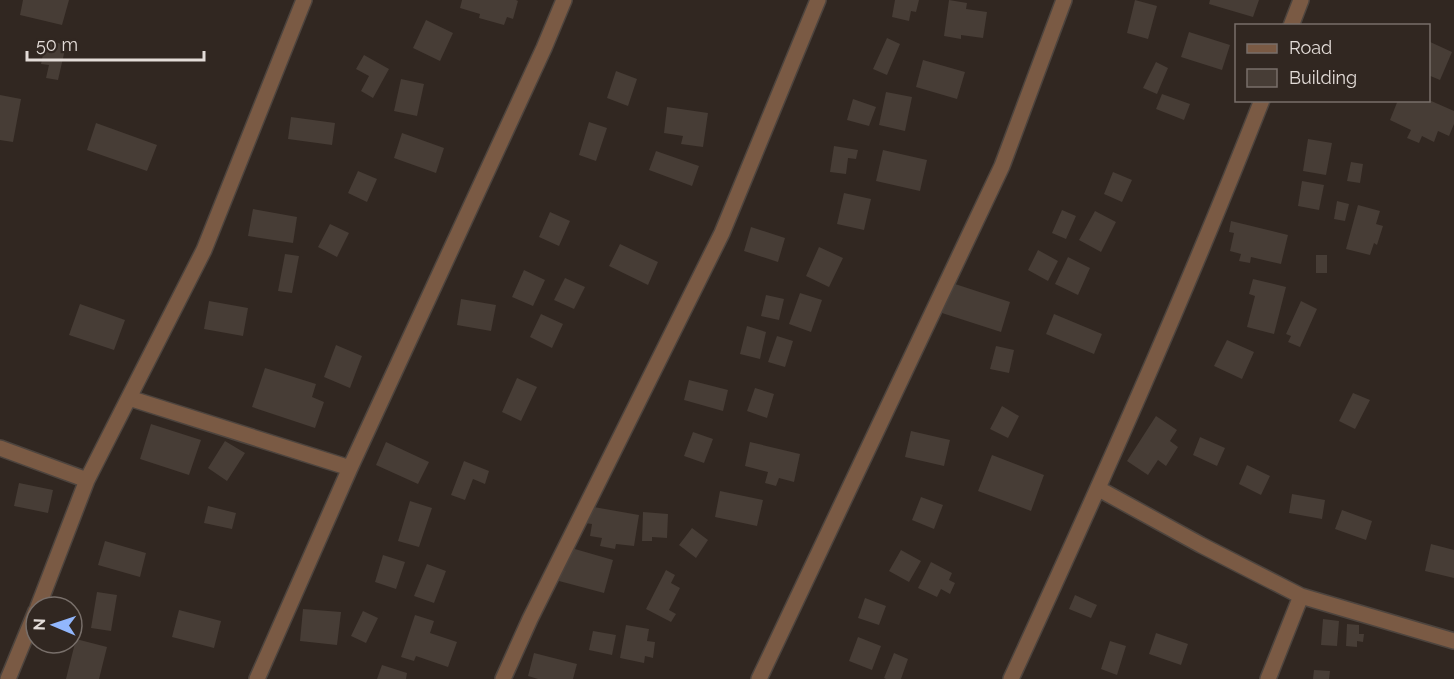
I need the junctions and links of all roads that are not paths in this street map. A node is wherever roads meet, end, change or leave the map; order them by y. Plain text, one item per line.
1 (304, 0) edge
2 (564, 0) edge
3 (818, 0) edge
4 (1064, 0) edge
5 (1301, 0) edge
6 (1292, 24) edge
7 (1261, 102) edge
8 (129, 398) junction
9 (0, 448) edge
10 (350, 468) junction
11 (87, 480) junction
12 (1099, 489) junction
13 (43, 595) edge
14 (1301, 596) junction
15 (24, 640) edge
16 (1454, 640) edge
17 (8, 679) edge
18 (257, 679) edge
19 (503, 679) edge
20 (759, 679) edge
21 (1011, 679) edge
22 (1269, 679) edge

1 - 8 street
2 - 10 street
3 - 19 street
4 - 20 street
5 - 6 street
7 - 12 street
8 - 10 street
8 - 11 street
9 - 11 street
10 - 18 street
11 - 13 street
12 - 14 street
12 - 21 street
14 - 16 street
14 - 22 street
15 - 17 street

